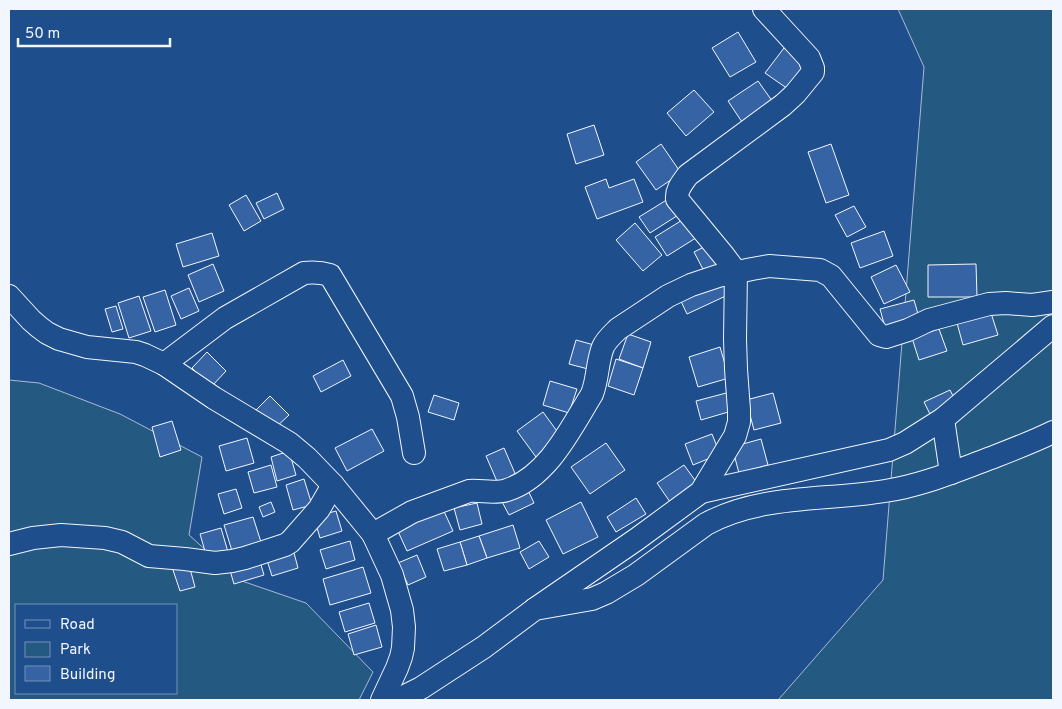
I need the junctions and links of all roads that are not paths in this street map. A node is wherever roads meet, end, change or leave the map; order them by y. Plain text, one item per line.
1 (764, 9) edge
2 (736, 272) junction
3 (9, 296) edge
4 (1053, 302) edge
5 (1053, 326) edge
6 (164, 364) junction
7 (943, 419) junction
8 (1053, 432) edge
9 (414, 453) dead end
10 (951, 473) junction
11 (333, 485) junction
12 (701, 492) junction
13 (373, 534) junction
14 (9, 544) edge
15 (535, 609) junction
16 (382, 700) edge
17 (396, 700) edge

1 - 2 street
2 - 4 street
2 - 12 street
2 - 13 street
3 - 6 street
5 - 7 street
6 - 9 street
6 - 11 street
7 - 10 street
7 - 12 street
8 - 10 street
10 - 15 street
11 - 13 street
11 - 14 street
12 - 15 street
13 - 16 street
15 - 17 street

